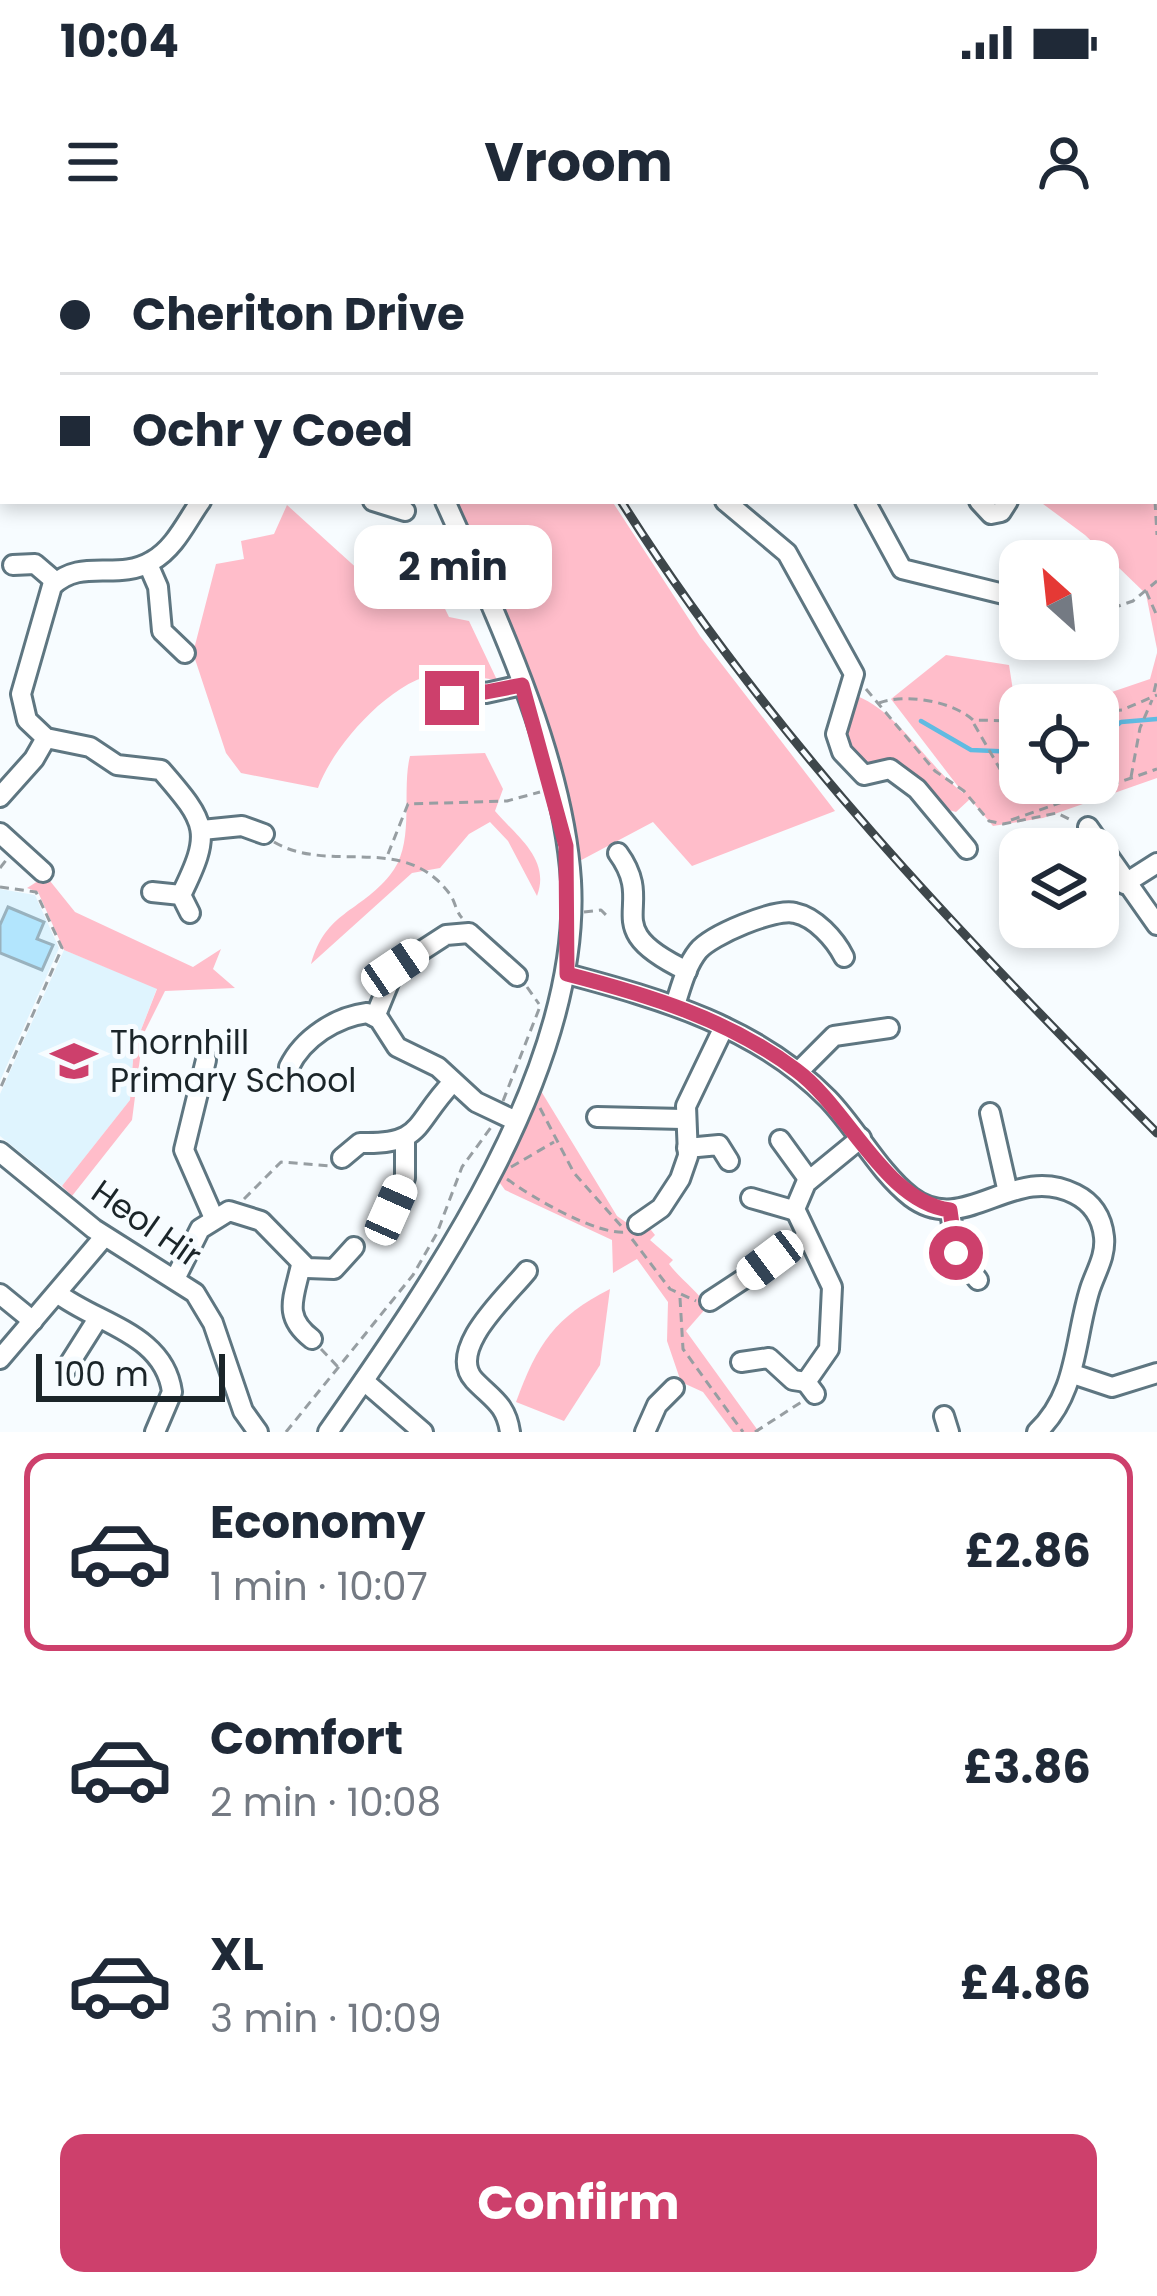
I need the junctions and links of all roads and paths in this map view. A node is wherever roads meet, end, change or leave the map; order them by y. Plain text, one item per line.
1 (199, 504) edge
2 (446, 504) edge
3 (729, 504) edge
4 (870, 504) edge
5 (982, 504) edge
6 (1006, 504) edge
7 (1155, 504) edge
8 (1157, 535) edge
9 (148, 564) junction
10 (13, 566) dead end
11 (1157, 580) edge
12 (56, 582) junction
13 (1145, 590) junction
14 (999, 593) edge
15 (1119, 606) edge
16 (1157, 616) edge
17 (155, 657) dead end
18 (854, 674) junction
19 (1157, 679) edge
20 (522, 685) junction
21 (1154, 696) edge
22 (452, 698) dead end
23 (878, 704) junction
24 (1119, 706) edge
25 (973, 720) junction
26 (999, 721) edge
27 (46, 737) junction
28 (999, 767) edge
29 (1157, 770) edge
30 (1131, 779) junction
31 (1119, 783) edge
32 (553, 787) junction
33 (0, 797) edge
34 (1056, 804) edge
35 (1003, 824) junction
36 (1088, 827) joint
37 (202, 830) junction
38 (0, 833) edge
39 (264, 834) joint
40 (967, 849) dead end
41 (618, 853) dead end
42 (387, 856) junction
43 (37, 858) dead end
44 (1157, 862) edge
45 (1124, 884) junction
46 (0, 887) edge
47 (152, 892) dead end
48 (623, 911) junction
49 (570, 914) junction
50 (464, 921) junction
51 (1157, 925) edge
52 (844, 957) dead end
53 (514, 964) joint
54 (687, 971) junction
55 (567, 974) junction
56 (541, 1005) junction
57 (675, 1005) junction
58 (375, 1017) junction
59 (724, 1027) junction
60 (895, 1028) dead end
61 (292, 1050) dead end
62 (206, 1060) dead end
63 (799, 1071) junction
64 (452, 1083) junction
65 (0, 1089) edge
66 (526, 1097) junction
67 (608, 1111) dead end
68 (508, 1116) junction
69 (683, 1119) junction
70 (986, 1127) dead end
71 (860, 1138) junction
72 (780, 1140) dead end
73 (406, 1141) junction
74 (556, 1142) junction
75 (687, 1148) junction
76 (0, 1152) edge
77 (342, 1158) joint
78 (729, 1161) dead end
79 (809, 1180) junction
80 (1007, 1188) junction
81 (751, 1198) dead end
82 (391, 1210) dead end
83 (950, 1210) junction
84 (239, 1211) junction
85 (796, 1211) junction
86 (213, 1216) junction
87 (644, 1224) junction
88 (104, 1237) junction
89 (806, 1238) junction
90 (354, 1247) dead end
91 (302, 1265) junction
92 (527, 1270) dead end
93 (965, 1274) dead end
94 (175, 1279) junction
95 (57, 1293) junction
96 (0, 1294) edge
97 (681, 1296) junction
98 (717, 1297) junction
99 (738, 1312) dead end
100 (97, 1319) junction
101 (33, 1321) junction
102 (313, 1339) joint
103 (0, 1359) edge
104 (741, 1362) dead end
105 (66, 1369) dead end
106 (340, 1370) junction
107 (1157, 1373) edge
108 (1072, 1374) junction
109 (359, 1388) junction
110 (674, 1388) dead end
111 (810, 1388) junction
112 (157, 1431) edge
113 (258, 1432) edge
114 (286, 1432) edge
115 (328, 1432) edge
116 (424, 1432) edge
117 (509, 1432) edge
118 (645, 1432) edge
119 (743, 1432) edge
120 (755, 1432) edge
121 (1037, 1432) edge

1 - 9 street
2 - 20 street
3 - 18 street
4 - 14 street
5 - 6 street
7 - 8 path
9 - 12 street
9 - 17 street
10 - 12 street
11 - 13 path
12 - 27 street
13 - 15 path
13 - 16 path
18 - 23 path
18 - 40 street
19 - 21 path
20 - 22 street
20 - 32 street
21 - 24 path
21 - 30 path
23 - 25 path
23 - 35 path
25 - 26 path
25 - 28 path
27 - 33 street
27 - 37 street
29 - 30 path
30 - 31 path
32 - 42 path
32 - 49 street
34 - 35 path
35 - 36 path
36 - 45 street
37 - 39 street
37 - 47 street
38 - 43 street
39 - 42 path
41 - 48 street
42 - 50 path
44 - 45 street
45 - 51 street
46 - 65 path
48 - 49 path
48 - 54 street
49 - 55 street
50 - 53 street
50 - 58 street
52 - 54 street
53 - 56 path
54 - 57 street
55 - 56 path
55 - 57 street
55 - 66 street
56 - 68 path
57 - 59 street
58 - 61 street
58 - 64 street
59 - 63 street
59 - 69 street
60 - 63 street
62 - 86 street
63 - 71 street
64 - 68 street
64 - 73 street
66 - 68 street
66 - 74 path
67 - 69 street
68 - 106 path
68 - 109 street
69 - 75 street
70 - 80 street
71 - 79 street
71 - 83 street
72 - 79 street
73 - 77 street
73 - 82 street
74 - 87 path
74 - 87 path
75 - 78 street
75 - 87 street
76 - 88 street, Heol Hir
77 - 84 path
79 - 85 street
80 - 83 street
80 - 108 street
81 - 85 street
83 - 93 street
84 - 86 street
84 - 91 street
85 - 89 street
86 - 94 street
87 - 97 path
88 - 94 street, Heol Hir
88 - 95 street
89 - 98 street
89 - 111 street
90 - 91 street
91 - 102 street
92 - 117 street
94 - 113 street, Heol Hir
95 - 100 street
95 - 101 street
96 - 101 street
97 - 98 path
97 - 119 path
98 - 99 street
100 - 105 street
100 - 112 street
101 - 103 street
102 - 106 path
104 - 111 street
106 - 114 path
107 - 108 street
108 - 121 street
109 - 115 street
109 - 116 street
110 - 118 street
111 - 120 path

